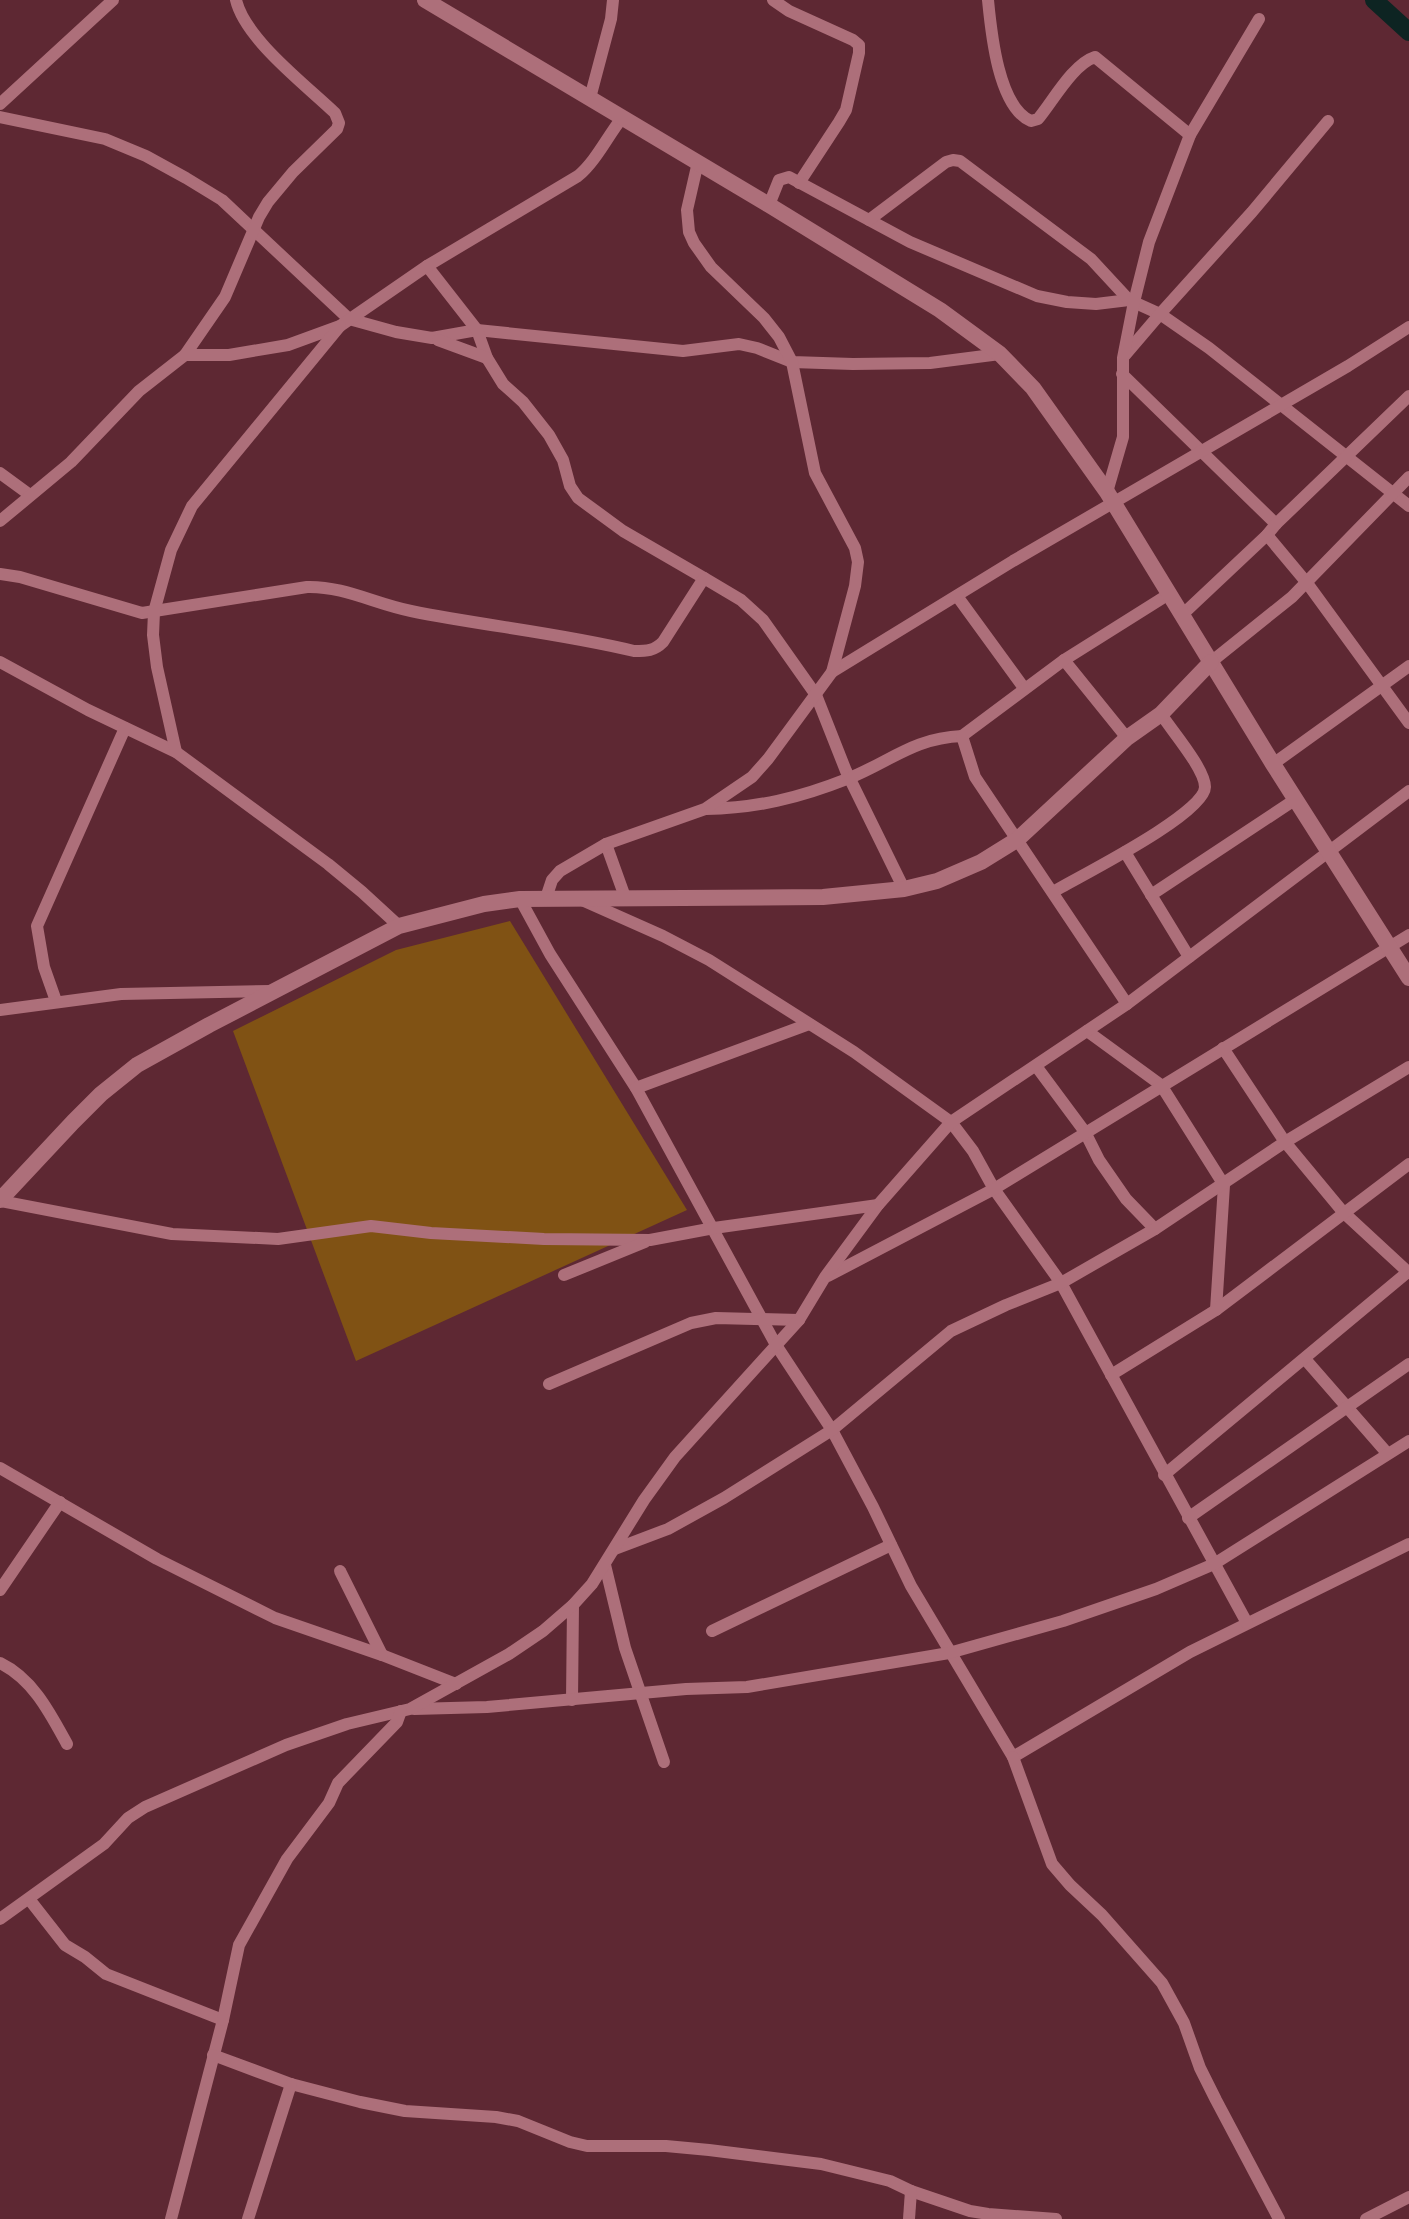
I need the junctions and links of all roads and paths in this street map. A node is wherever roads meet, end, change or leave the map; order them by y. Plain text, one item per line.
1 (113, 0) edge
2 (236, 0) edge
3 (425, 0) edge
4 (613, 0) edge
5 (773, 0) edge
6 (988, 0) edge
7 (1259, 19) dead end
8 (590, 98) junction
9 (0, 104) edge
10 (0, 117) edge
11 (622, 118) junction
12 (1328, 121) dead end
13 (1190, 135) junction
14 (698, 162) junction
15 (799, 183) junction
16 (769, 205) junction
17 (869, 220) junction
18 (254, 230) junction
19 (427, 266) junction
20 (1131, 301) junction
21 (1160, 314) junction
22 (345, 323) junction
23 (1409, 327) edge
24 (477, 330) junction
25 (432, 338) junction
26 (1000, 354) junction
27 (185, 355) junction
28 (487, 358) junction
29 (1123, 358) junction
30 (792, 362) junction
31 (1122, 374) junction
32 (1409, 396) edge
33 (1280, 406) junction
34 (1203, 452) junction
35 (1345, 456) junction
36 (0, 473) edge
37 (1409, 477) edge
38 (1392, 492) junction
39 (30, 495) junction
40 (1110, 498) junction
41 (1409, 506) edge
42 (0, 521) edge
43 (1276, 524) junction
44 (1267, 536) junction
45 (0, 574) edge
46 (704, 578) junction
47 (1307, 583) junction
48 (1169, 594) junction
49 (957, 596) junction
50 (155, 612) junction
51 (1182, 615) junction
52 (1064, 660) junction
53 (0, 662) edge
54 (1211, 662) junction
55 (1409, 666) edge
56 (832, 673) junction
57 (1380, 686) junction
58 (1024, 688) junction
59 (816, 695) junction
60 (1161, 714) junction
61 (1409, 723) edge
62 (125, 728) junction
63 (962, 736) junction
64 (1127, 738) junction
65 (176, 752) junction
66 (1273, 764) junction
67 (849, 778) junction
68 (1409, 791) edge
69 (1296, 799) junction
70 (705, 809) junction
71 (1018, 839) junction
72 (606, 844) junction
73 (1125, 852) junction
74 (1328, 852) junction
75 (904, 889) junction
76 (1053, 892) junction
77 (1151, 895) junction
78 (625, 897) junction
79 (546, 898) junction
80 (578, 898) junction
81 (520, 899) junction
82 (399, 926) junction
83 (1409, 935) edge
84 (1390, 947) junction
85 (1189, 957) junction
86 (1409, 978) edge
87 (274, 991) junction
88 (56, 1001) junction
89 (1127, 1004) junction
90 (0, 1010) edge
91 (809, 1024) junction
92 (1087, 1031) junction
93 (1223, 1048) junction
94 (1036, 1066) junction
95 (1409, 1067) edge
96 (1161, 1086) junction
97 (636, 1088) junction
98 (951, 1122) junction
99 (1085, 1132) junction
100 (1285, 1142) junction
101 (1409, 1164) edge
102 (1224, 1185) junction
103 (994, 1189) junction
104 (0, 1201) edge
105 (878, 1205) junction
106 (1343, 1212) junction
107 (714, 1228) junction
108 (1155, 1229) junction
109 (650, 1240) junction
110 (1408, 1272) edge
111 (564, 1275) dead end
112 (825, 1278) junction
113 (1061, 1283) junction
114 (1216, 1310) junction
115 (764, 1320) junction
116 (799, 1320) junction
117 (776, 1345) junction
118 (1304, 1359) junction
119 (1409, 1364) edge
120 (1111, 1375) junction
121 (549, 1384) dead end
122 (1348, 1407) junction
123 (832, 1430) junction
124 (1409, 1441) edge
125 (1387, 1453) junction
126 (0, 1468) edge
127 (1164, 1475) junction
128 (60, 1502) junction
129 (1188, 1518) junction
130 (1409, 1544) edge
131 (891, 1545) junction
132 (615, 1549) junction
133 (1214, 1563) junction
134 (605, 1565) junction
135 (340, 1572) dead end
136 (0, 1590) edge
137 (573, 1605) junction
138 (1247, 1623) junction
139 (712, 1632) dead end
140 (949, 1653) junction
141 (382, 1654) junction
142 (0, 1663) edge
143 (456, 1684) junction
144 (640, 1695) junction
145 (572, 1700) junction
146 (405, 1710) junction
147 (66, 1744) dead end
148 (1013, 1757) junction
149 (664, 1762) dead end
150 (29, 1899) junction
151 (0, 1919) edge
152 (223, 2020) junction
153 (213, 2055) junction
154 (291, 2084) junction
155 (911, 2191) junction
156 (1409, 2197) edge
157 (171, 2219) edge
158 (248, 2219) edge
159 (909, 2219) edge
160 (1056, 2219) edge
161 (1279, 2219) edge
162 (1366, 2219) edge

1 - 9 street
2 - 18 street
3 - 8 street
4 - 8 street
5 - 15 street
6 - 13 street
7 - 13 street
8 - 11 street
10 - 18 street
11 - 14 street
11 - 19 street
12 - 21 street
13 - 20 street
14 - 16 street
14 - 30 street
15 - 16 street
15 - 17 street
16 - 26 street
17 - 20 street
17 - 20 street
18 - 22 street
18 - 27 street
19 - 22 street
19 - 24 street
20 - 21 street
20 - 29 street
21 - 29 street
21 - 33 street
22 - 25 street
22 - 27 street
22 - 50 street
23 - 33 street
24 - 25 street
24 - 28 street
24 - 30 street
25 - 28 street
26 - 30 street
26 - 40 street
27 - 39 street
28 - 46 street
29 - 31 street
30 - 56 street
31 - 34 street
31 - 40 street
32 - 35 street
33 - 34 street
33 - 35 street
34 - 40 street
34 - 43 street
35 - 38 street
35 - 43 street
36 - 39 street
37 - 38 street
38 - 41 street
38 - 47 street
39 - 42 street
40 - 48 street
40 - 49 street
43 - 44 street
44 - 47 street
44 - 51 street
45 - 50 street
46 - 50 street
46 - 59 street
47 - 54 street
47 - 57 street
48 - 51 street
48 - 52 street
49 - 56 street
49 - 58 street
50 - 65 street
51 - 54 street
52 - 58 street
52 - 64 street
53 - 62 street
54 - 60 street
54 - 66 street
55 - 57 street
56 - 59 street
57 - 61 street
57 - 66 street
58 - 63 street
59 - 67 street
59 - 70 street
60 - 64 street
60 - 73 street
62 - 65 street
62 - 88 street
63 - 67 street
63 - 71 street
64 - 71 street
65 - 82 street
66 - 69 street
67 - 70 street
67 - 75 street
68 - 74 street
69 - 74 street
69 - 77 street
70 - 72 street
71 - 75 street
71 - 76 street
72 - 78 street
72 - 79 street
73 - 76 street
73 - 77 street
74 - 84 street
74 - 85 street
75 - 78 street
76 - 89 street
77 - 85 street
78 - 80 street
79 - 80 street
79 - 81 street
80 - 91 street
81 - 82 street
81 - 97 street
82 - 87 street
83 - 84 street
84 - 86 street
84 - 93 street
85 - 89 street
87 - 88 street
87 - 104 street
88 - 90 street
89 - 92 street
91 - 97 street
91 - 98 street
92 - 94 street
92 - 96 street
93 - 96 street
93 - 100 street
94 - 98 street
94 - 99 street
95 - 100 street
96 - 99 street
96 - 102 street
97 - 107 street
98 - 103 street
98 - 105 street
99 - 103 street
99 - 108 street
100 - 102 street
100 - 106 street
101 - 106 street
102 - 108 street
102 - 114 street
103 - 112 street
103 - 113 street
104 - 109 street
105 - 107 street
105 - 112 street
106 - 110 street
106 - 114 street
107 - 109 street
107 - 115 street
108 - 113 street
109 - 111 street
110 - 118 street
112 - 116 street
113 - 120 street
113 - 123 street
114 - 120 street
115 - 116 street
115 - 117 street
115 - 121 street
116 - 117 street
117 - 123 street
117 - 132 street
118 - 122 street
118 - 127 street
119 - 122 street
120 - 127 street
122 - 125 street
122 - 129 street
123 - 131 street
123 - 132 street
124 - 125 street
125 - 133 street
126 - 128 street
127 - 129 street
128 - 136 street
128 - 141 street
129 - 133 street
130 - 138 street
131 - 139 street
131 - 140 street
132 - 134 street
133 - 138 street
133 - 140 street
134 - 137 street
134 - 144 street
135 - 141 street
137 - 143 street
137 - 145 street
138 - 148 street
140 - 144 street
140 - 148 street
141 - 143 street
142 - 147 street
143 - 146 street
144 - 145 street
144 - 149 street
145 - 146 street
146 - 150 street
146 - 152 street
148 - 161 street
150 - 151 street
150 - 152 street
152 - 153 street
153 - 154 street
153 - 157 street
154 - 155 street
154 - 158 street
155 - 159 street
155 - 160 street
156 - 162 street

